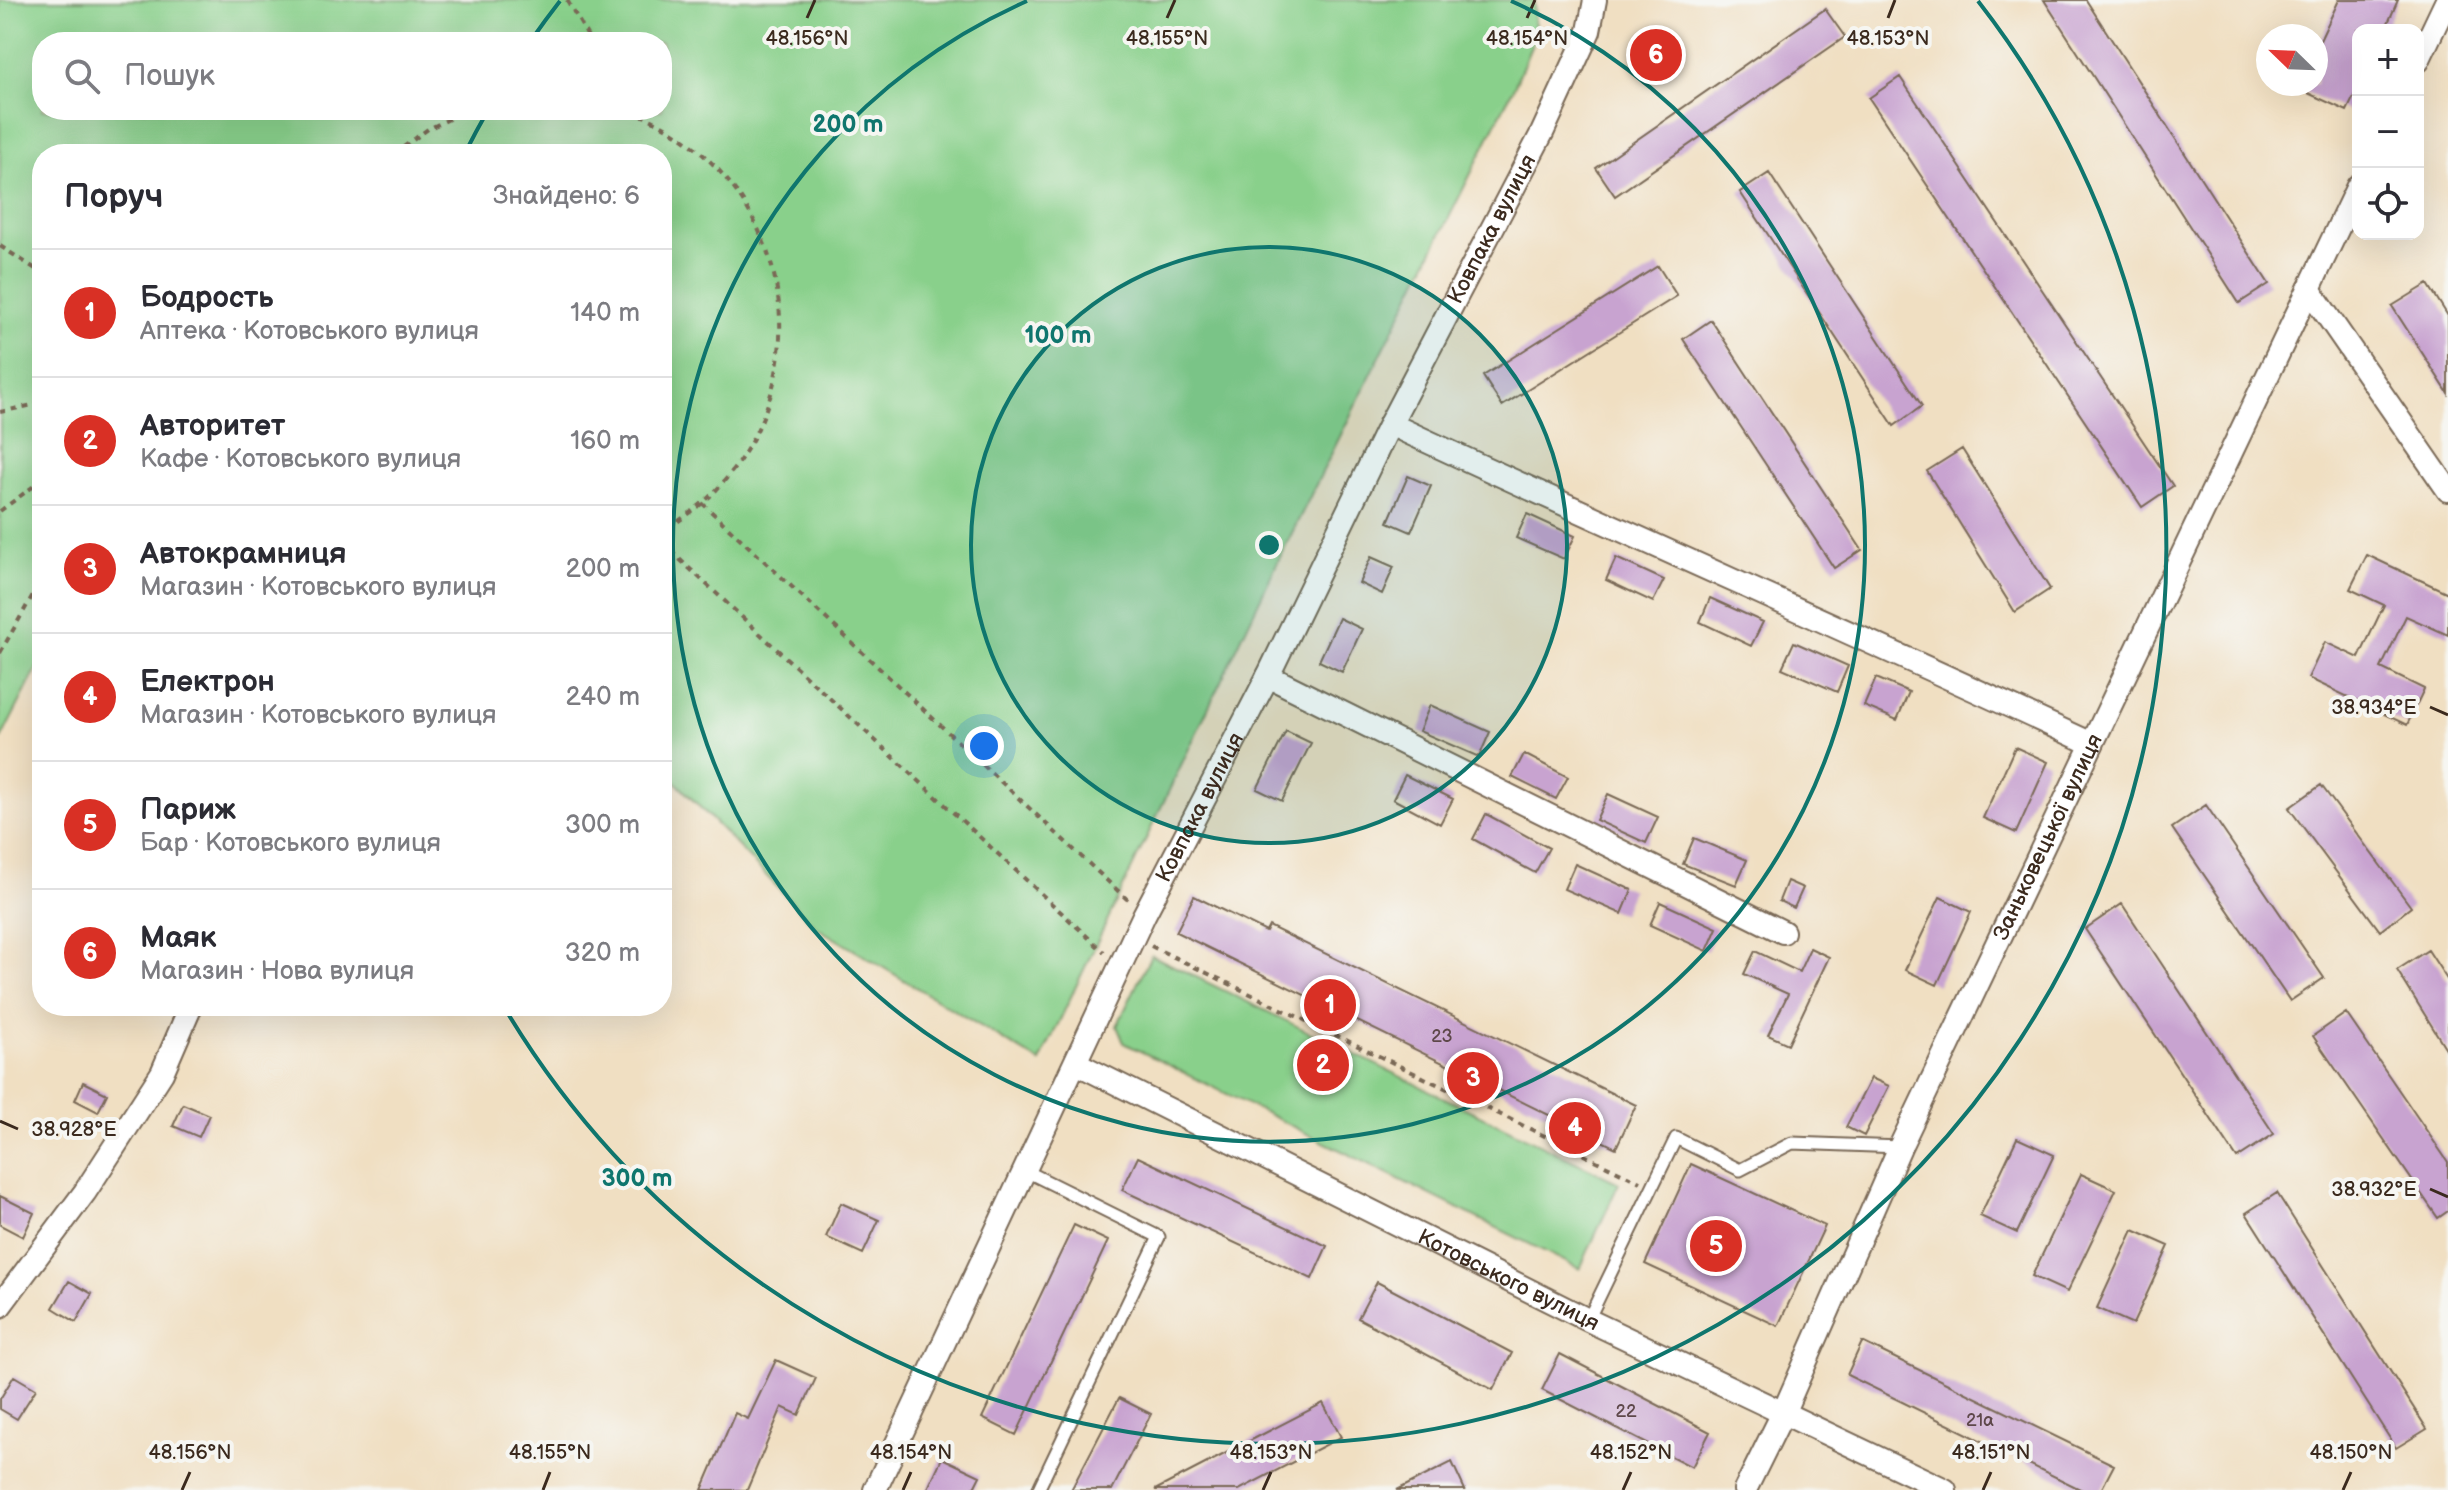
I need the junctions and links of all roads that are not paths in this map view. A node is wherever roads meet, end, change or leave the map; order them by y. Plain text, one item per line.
1 (1595, 0) edge
2 (2447, 0) edge
3 (2424, 48) edge
4 (2352, 199) edge
5 (2309, 289) junction
6 (1390, 424) junction
7 (2448, 490) edge
8 (1268, 676) junction
9 (2092, 744) junction
10 (1783, 932) dead end
11 (187, 1016) edge
12 (1076, 1063) junction
13 (1900, 1147) junction
14 (1024, 1170) junction
15 (0, 1306) edge
16 (1588, 1320) junction
17 (1784, 1411) junction
18 (875, 1490) edge
19 (1038, 1490) edge
20 (1745, 1490) edge
21 (1944, 1490) edge

1 - 6 street, Ковпака вулиця
2 - 3 street
4 - 5 street, Заньковецької вулиця
5 - 7 street
5 - 9 street, Заньковецької вулиця
6 - 8 street, Ковпака вулиця
6 - 9 street
8 - 10 street
8 - 12 street, Ковпака вулиця
9 - 13 street, Заньковецької вулиця
11 - 15 street
12 - 14 street, Ковпака вулиця
12 - 16 street, Котовського вулиця
13 - 16 lane
13 - 17 street, Заньковецької вулиця
14 - 18 street, Ковпака вулиця
14 - 19 lane
16 - 17 street, Котовського вулиця
17 - 20 street, Заньковецької вулиця
17 - 21 street, Котовського вулиця

